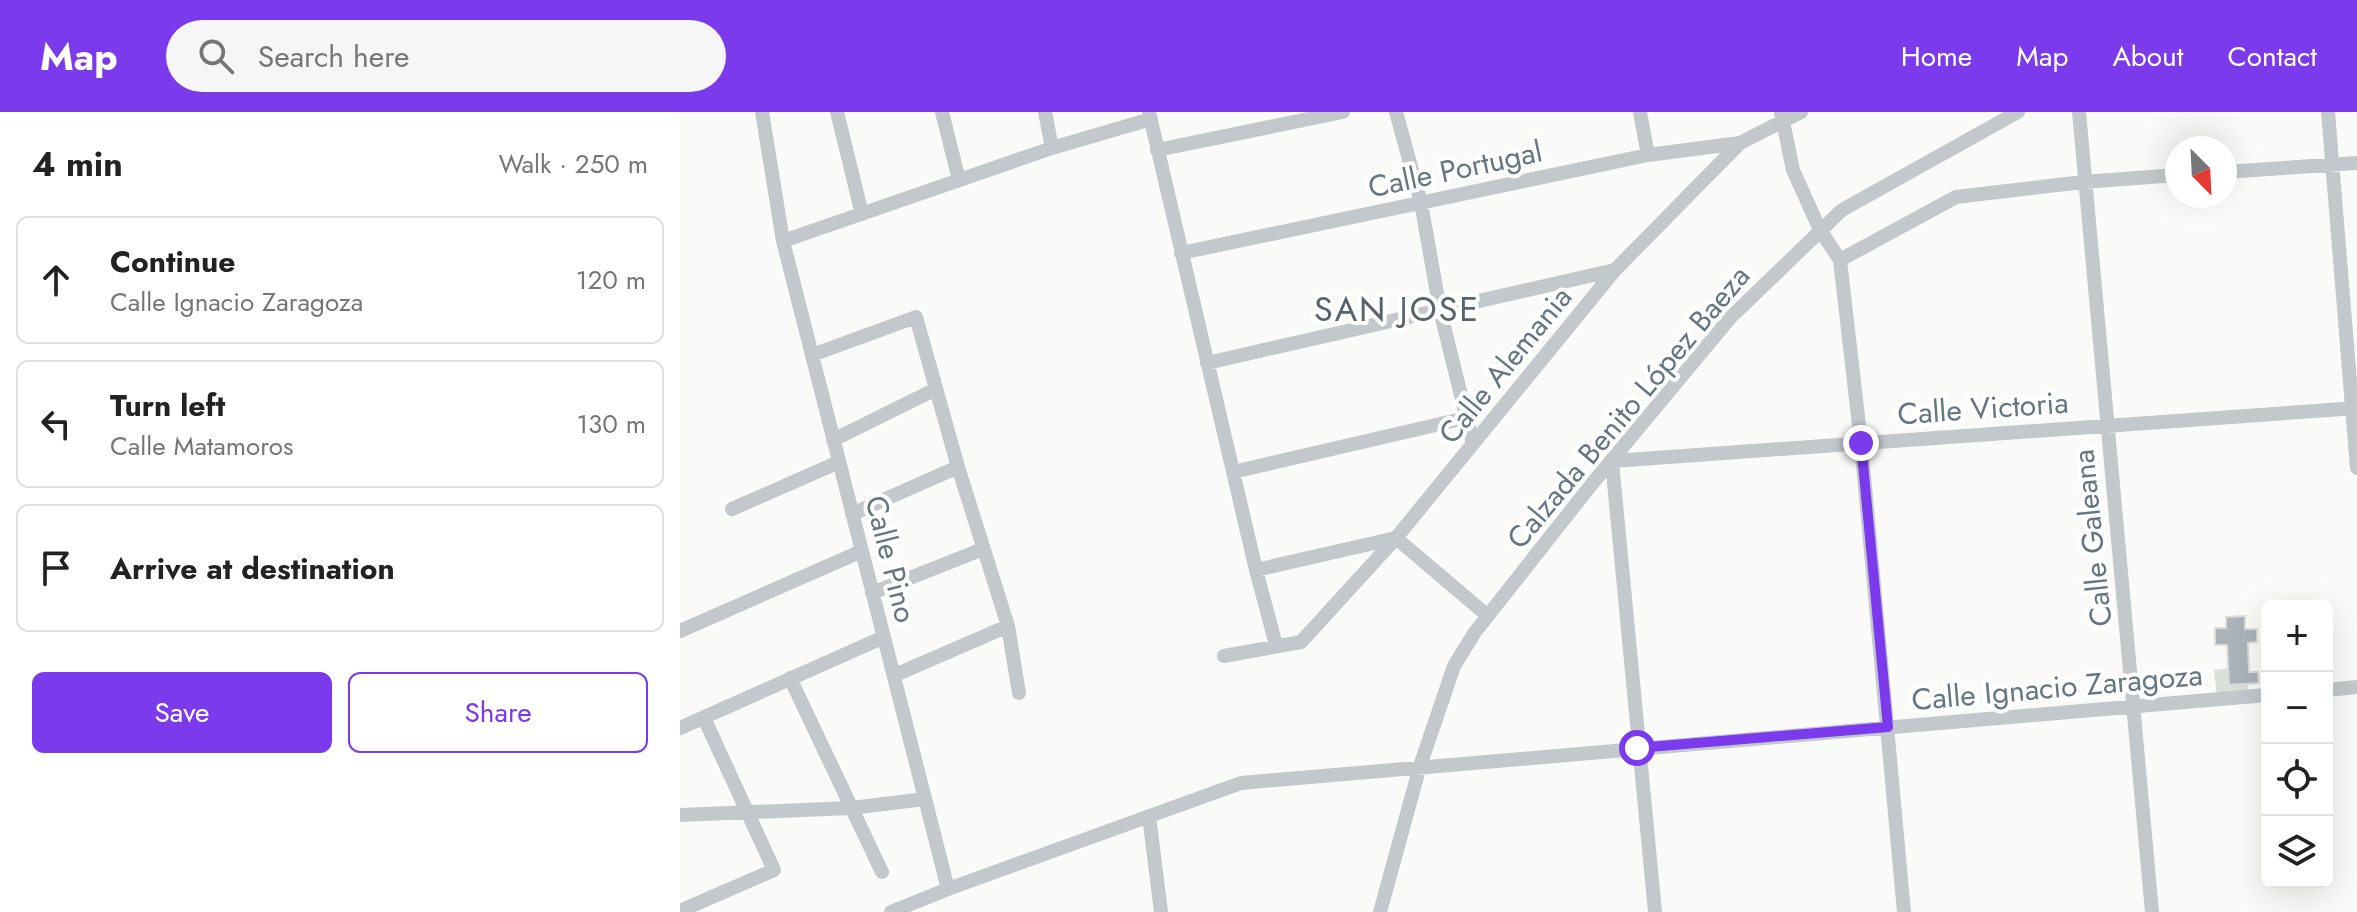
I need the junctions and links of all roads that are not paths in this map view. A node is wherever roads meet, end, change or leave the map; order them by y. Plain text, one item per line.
1 (762, 112) edge
2 (837, 112) edge
3 (942, 112) edge
4 (1045, 112) edge
5 (1343, 112) edge
6 (1396, 112) edge
7 (1640, 112) edge
8 (1801, 112) edge
9 (2018, 112) edge
10 (2079, 112) edge
11 (2328, 112) edge
12 (1150, 115) edge
13 (1782, 116) edge
14 (1286, 118) edge
15 (1740, 143) junction
16 (1052, 148) junction
17 (1157, 150) junction
18 (1648, 155) junction
19 (2357, 163) edge
20 (2334, 165) junction
21 (2237, 171) edge
22 (2165, 176) edge
23 (959, 180) junction
24 (2083, 182) junction
25 (1421, 203) junction
26 (862, 214) junction
27 (1820, 230) junction
28 (783, 241) junction
29 (1181, 253) junction
30 (1840, 260) junction
31 (1615, 270) junction
32 (1440, 310) junction
33 (812, 355) junction
34 (1207, 363) junction
35 (936, 389) junction
36 (2354, 408) edge
37 (1466, 418) junction
38 (2107, 425) junction
39 (833, 440) junction
40 (1861, 443) junction
41 (1473, 444) junction
42 (1612, 461) junction
43 (839, 462) junction
44 (958, 467) junction
45 (2357, 468) edge
46 (1233, 472) junction
47 (732, 509) dead end
48 (852, 514) junction
49 (1396, 538) junction
50 (983, 549) junction
51 (862, 551) junction
52 (1256, 570) junction
53 (872, 593) junction
54 (1488, 616) junction
55 (1008, 626) junction
56 (680, 631) edge
57 (884, 637) junction
58 (1276, 645) junction
59 (1224, 656) dead end
60 (895, 675) junction
61 (790, 678) junction
62 (2357, 687) edge
63 (2333, 689) edge
64 (1019, 693) dead end
65 (2261, 695) edge
66 (2134, 706) junction
67 (704, 718) junction
68 (1888, 727) junction
69 (680, 728) edge
70 (1637, 748) junction
71 (1420, 766) junction
72 (925, 799) junction
73 (851, 808) junction
74 (749, 811) junction
75 (680, 815) edge
76 (1149, 816) junction
77 (882, 872) dead end
78 (948, 889) junction
79 (680, 911) edge
80 (891, 912) edge
81 (1161, 912) edge
82 (1380, 912) edge
83 (1655, 912) edge
84 (1904, 912) edge
85 (2152, 912) edge

1 - 28 street, Calle Pino
2 - 26 street
3 - 23 street
4 - 16 street
5 - 14 street
6 - 25 street
7 - 18 street
8 - 13 street, Calle Alemania
9 - 27 street, Calzada Benito López Baeza
10 - 24 street, Calle Galeana
11 - 20 street
12 - 16 street
12 - 17 street
13 - 15 street, Calle Alemania
13 - 27 street
14 - 17 street
15 - 18 street, Calle Portugal
15 - 31 street, Calle Alemania
16 - 23 street
17 - 29 street
18 - 25 street, Calle Portugal
19 - 20 street
20 - 21 street
20 - 36 street
22 - 24 street
23 - 26 street
24 - 30 street
24 - 38 street, Calle Galeana
25 - 29 street, Calle Portugal
25 - 32 street
26 - 28 street
27 - 30 street
27 - 42 street, Calzada Benito López Baeza
28 - 33 street, Calle Pino
29 - 34 street
30 - 40 street
31 - 32 street
31 - 41 street, Calle Alemania
32 - 34 street
32 - 37 street
33 - 35 street
33 - 39 street, Calle Pino
34 - 46 street
35 - 39 street
35 - 44 street
36 - 38 street, Calle Victoria
36 - 45 street
37 - 41 street
37 - 46 street
38 - 40 street, Calle Victoria
38 - 66 street, Calle Galeana
39 - 43 street, Calle Pino
40 - 42 street, Calle Victoria
40 - 68 street
41 - 49 street, Calle Alemania
42 - 54 street, Calzada Benito López Baeza
42 - 70 street
43 - 47 street
43 - 48 street, Calle Pino
44 - 48 street
44 - 50 street
46 - 52 street
48 - 51 street, Calle Pino
49 - 52 street
49 - 54 street
49 - 58 street, Calle Alemania
50 - 53 street
50 - 55 street
51 - 53 street, Calle Pino
51 - 56 street
52 - 58 street
53 - 57 street, Calle Pino
54 - 71 street, Calzada Benito López Baeza
55 - 60 street
55 - 64 street
57 - 60 street, Calle Pino
57 - 61 street
58 - 59 street, Calle Alemania
60 - 72 street, Calle Pino
61 - 67 street
61 - 73 street
62 - 63 street
65 - 66 street, Calle Ignacio Zaragoza
66 - 68 street, Calle Ignacio Zaragoza
66 - 85 street, Calle Galeana
67 - 69 street
67 - 74 street
68 - 70 street, Calle Ignacio Zaragoza
68 - 84 street
70 - 71 street, Calle Ignacio Zaragoza
70 - 83 street
71 - 76 street, Calle Ignacio Zaragoza
71 - 82 street, Calzada Benito López Baeza
72 - 73 street
72 - 78 street, Calle Pino
73 - 74 street
73 - 77 street
74 - 75 street
74 - 79 street
76 - 78 street, Calle Ignacio Zaragoza
76 - 81 street
78 - 80 street, Calle Ignacio Zaragoza

